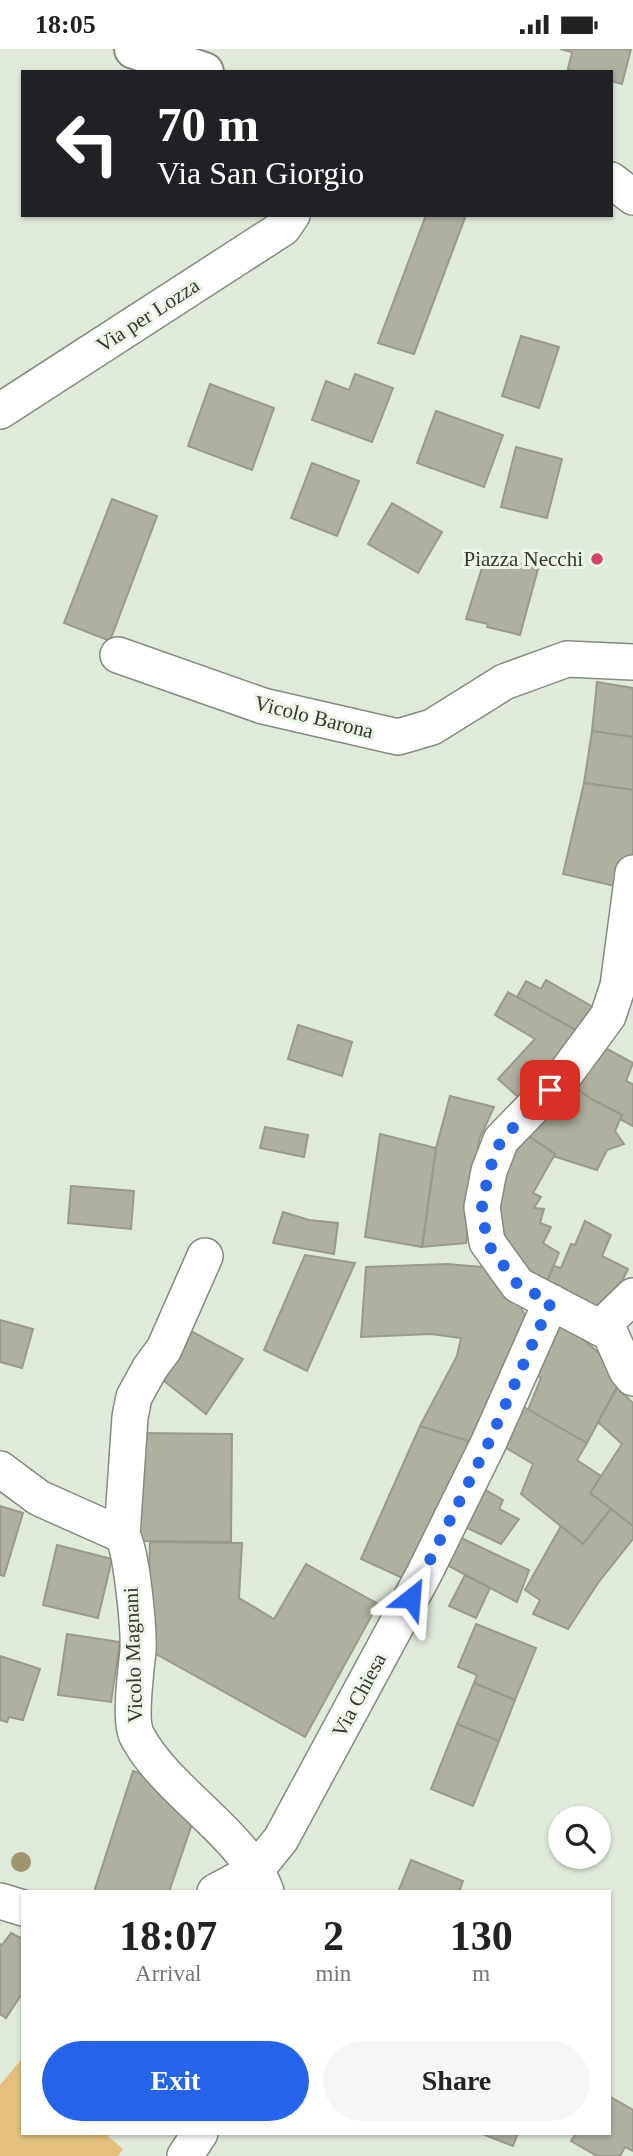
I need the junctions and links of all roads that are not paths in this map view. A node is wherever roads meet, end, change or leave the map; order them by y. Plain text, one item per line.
1 (135, 49) edge
2 (198, 70) edge
3 (613, 182) edge
4 (633, 197) edge
5 (291, 217) edge
6 (0, 411) edge
7 (118, 655) dead end
8 (633, 662) edge
9 (633, 873) edge
10 (205, 1256) dead end
11 (633, 1296) edge
12 (551, 1302) junction
13 (600, 1328) junction
14 (630, 1375) edge
15 (0, 1469) edge
16 (122, 1535) junction
17 (261, 1881) edge
18 (223, 1890) edge
19 (0, 1901) edge
20 (21, 1907) edge
21 (199, 2135) edge
22 (185, 2156) edge

1 - 2 street
3 - 4 street
5 - 6 street, Via per Lozza
7 - 8 street, Vicolo Barona
9 - 12 street
10 - 16 street, Vicolo Magnani
11 - 13 street
12 - 13 street
12 - 17 street, Via Chiesa
13 - 14 street
15 - 16 street
16 - 17 street, Vicolo Magnani
17 - 18 street
19 - 20 street
21 - 22 street

